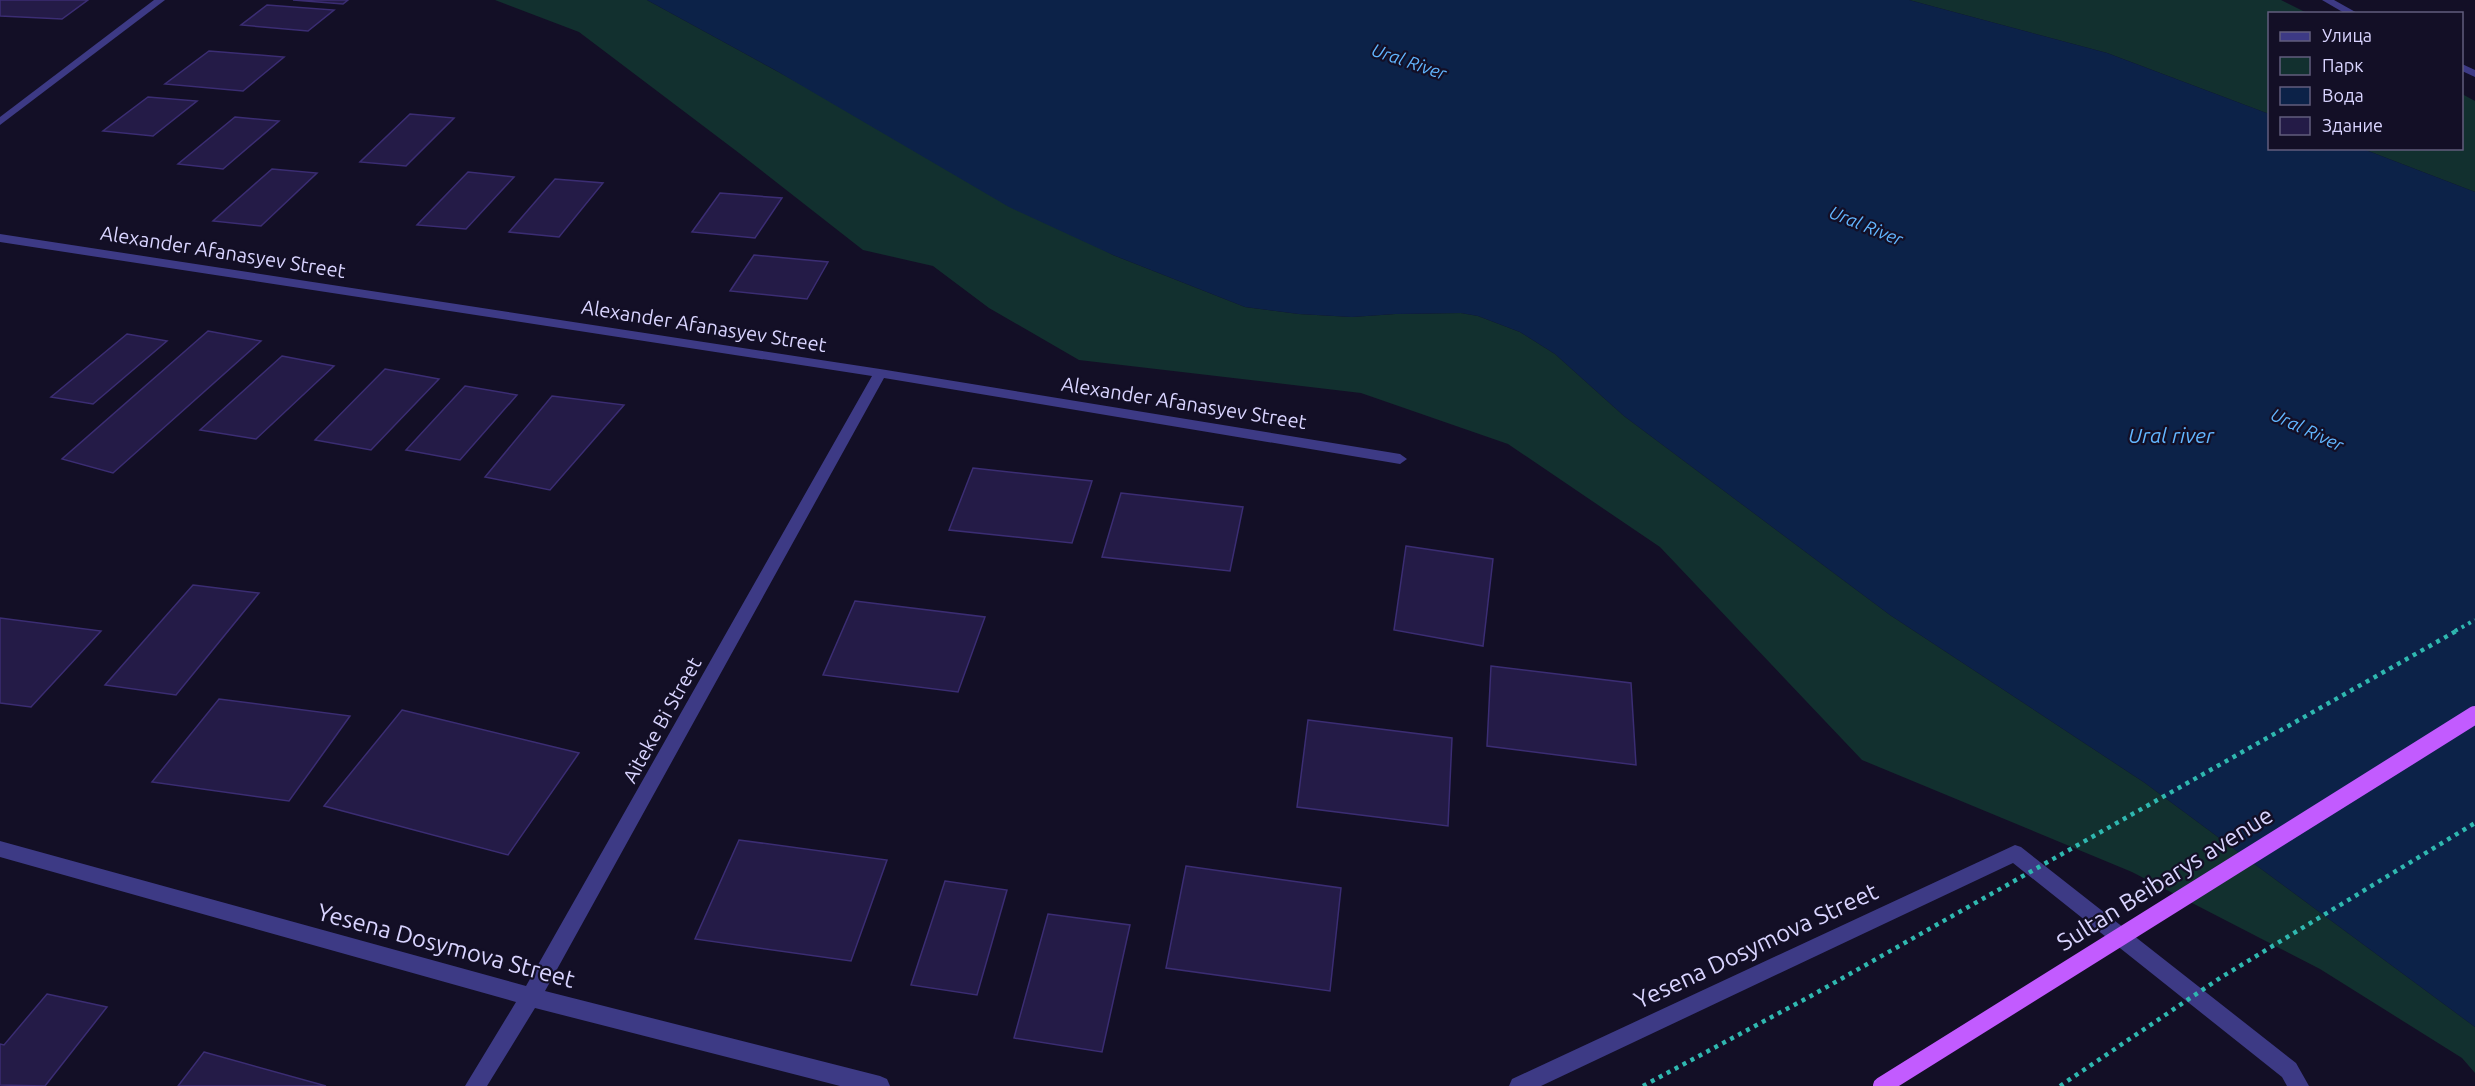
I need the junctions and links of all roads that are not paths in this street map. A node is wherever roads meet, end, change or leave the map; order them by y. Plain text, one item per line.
1 (160, 0) edge
2 (2327, 0) edge
3 (2350, 12) edge
4 (0, 122) edge
5 (0, 237) edge
6 (880, 373) junction
7 (1400, 459) dead end
8 (2475, 715) edge
9 (0, 849) edge
10 (531, 997) junction
11 (475, 1086) edge
12 (880, 1086) edge
13 (1520, 1086) edge
14 (1882, 1086) edge
15 (2299, 1086) edge

1 - 4 street
2 - 3 street
5 - 6 street, Alexander Afanasyev Street
6 - 7 street, Alexander Afanasyev Street
6 - 10 street, Aiteke Bi Street
8 - 14 main road, Sultan Beibarys avenue, bridge
9 - 10 street, Yesena Dosymova Street
10 - 11 street, Aiteke Bi Street
10 - 12 street, Yesena Dosymova Street
13 - 15 street, Yesena Dosymova Street

